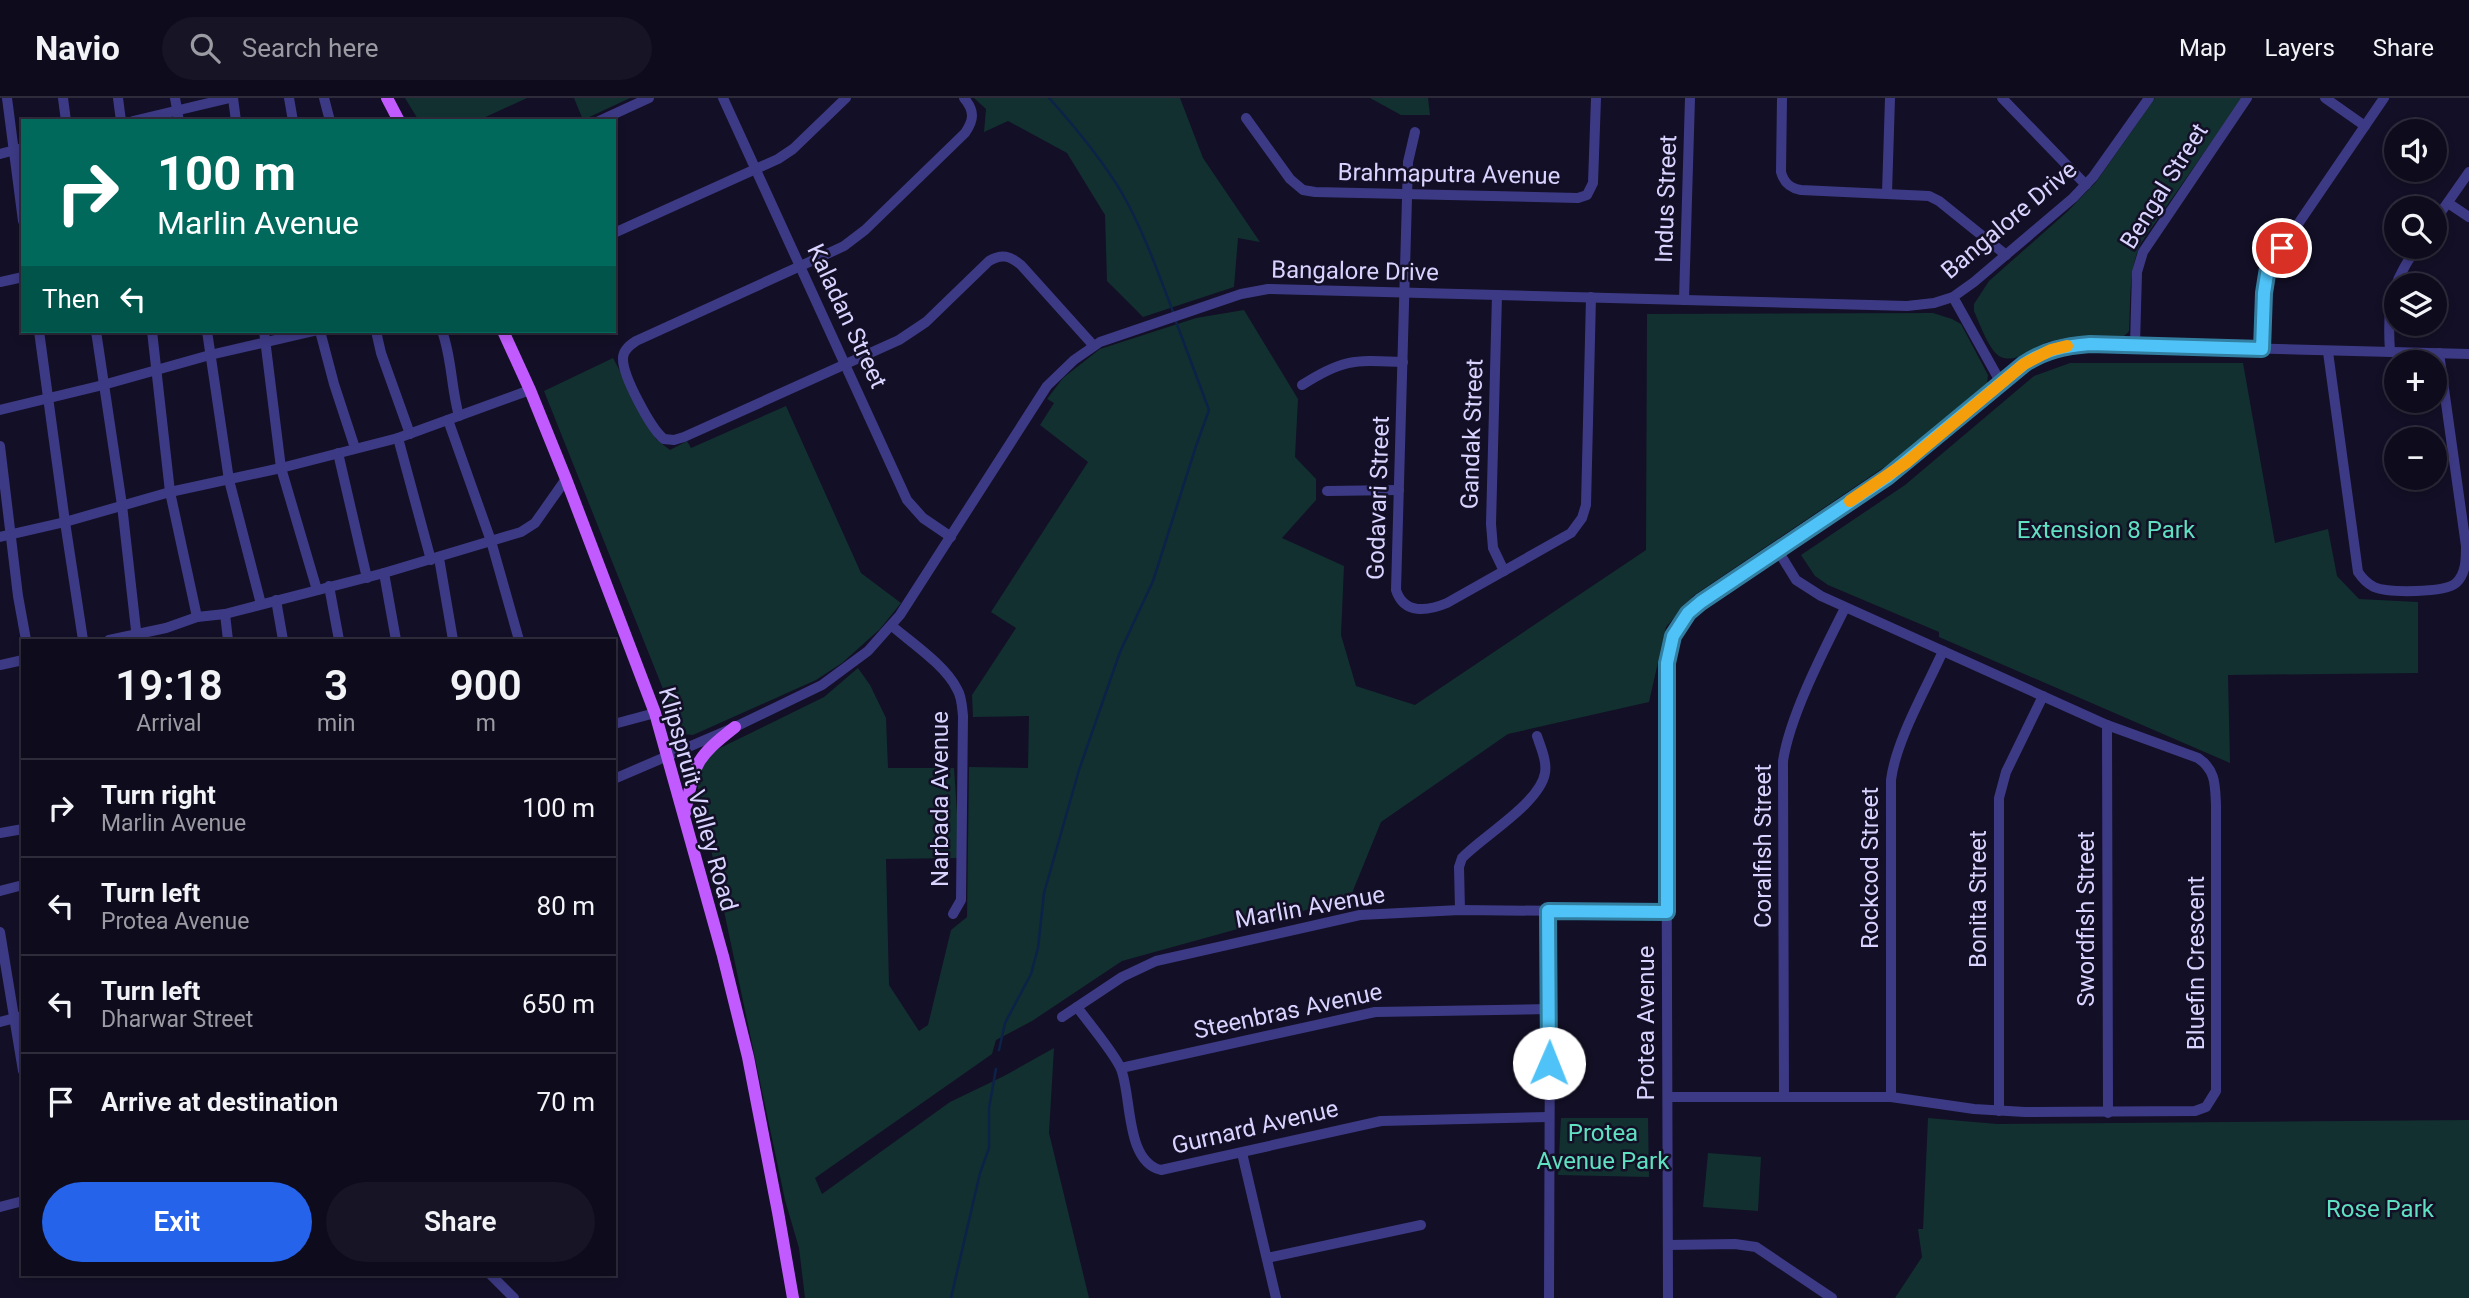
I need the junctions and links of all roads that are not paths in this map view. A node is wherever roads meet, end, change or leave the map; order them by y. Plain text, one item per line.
1 (7, 98) edge
2 (63, 98) edge
3 (118, 98) edge
4 (175, 98) edge
5 (231, 98) edge
6 (289, 98) edge
7 (324, 98) edge
8 (387, 98) edge
9 (649, 98) edge
10 (723, 98) edge
11 (846, 98) edge
12 (964, 98) edge
13 (1597, 98) edge
14 (1690, 98) edge
15 (1782, 98) edge
16 (1890, 98) edge
17 (2001, 98) edge
18 (2149, 98) edge
19 (2247, 98) edge
20 (2325, 98) edge
21 (2384, 98) edge
22 (178, 115) edge
23 (1247, 118) dead end
24 (66, 119) edge
25 (121, 119) edge
26 (148, 119) edge
27 (236, 119) edge
28 (293, 119) edge
29 (329, 119) edge
30 (398, 119) edge
31 (603, 119) edge
32 (2365, 126) junction
33 (1415, 132) dead end
34 (17, 149) edge
35 (0, 154) edge
36 (756, 167) junction
37 (2469, 172) edge
38 (2087, 185) junction
39 (1886, 193) junction
40 (1407, 194) junction
41 (21, 197) edge
42 (2448, 203) joint
43 (2469, 217) edge
44 (616, 232) edge
45 (2006, 255) junction
46 (2409, 259) edge
47 (800, 265) junction
48 (21, 277) edge
49 (0, 282) edge
50 (1405, 292) junction
51 (1497, 295) junction
52 (1591, 297) junction
53 (1953, 297) junction
54 (1684, 300) junction
55 (39, 333) edge
56 (96, 333) edge
57 (152, 333) edge
58 (207, 333) edge
59 (264, 333) edge
60 (305, 333) edge
61 (321, 333) edge
62 (377, 333) edge
63 (443, 333) edge
64 (504, 333) edge
65 (265, 342) junction
66 (1093, 345) junction
67 (2135, 345) junction
68 (2262, 349) junction
69 (2390, 350) edge
70 (2328, 352) junction
71 (2384, 352) edge
72 (2447, 353) edge
73 (2469, 354) edge
74 (210, 355) junction
75 (1403, 362) junction
76 (846, 364) junction
77 (156, 369) junction
78 (2001, 383) junction
79 (1302, 384) dead end
80 (103, 385) junction
81 (530, 390) junction
82 (49, 397) junction
83 (0, 410) edge
84 (2447, 410) edge
85 (459, 416) junction
86 (448, 420) junction
87 (411, 434) junction
88 (398, 438) junction
89 (0, 446) edge
90 (355, 448) junction
91 (338, 453) junction
92 (281, 468) junction
93 (229, 480) junction
94 (566, 480) junction
95 (1399, 490) junction
96 (1327, 491) dead end
97 (170, 492) junction
98 (122, 505) junction
99 (65, 522) junction
100 (5, 536) edge
101 (951, 537) junction
102 (491, 541) junction
103 (1777, 549) junction
104 (435, 559) junction
105 (1504, 571) junction
106 (384, 573) junction
107 (367, 578) junction
108 (329, 586) junction
109 (317, 590) junction
110 (276, 600) junction
111 (261, 604) junction
112 (1845, 608) junction
113 (225, 614) junction
114 (197, 617) junction
115 (892, 626) junction
116 (166, 628) junction
117 (137, 638) edge
118 (26, 639) edge
119 (83, 639) edge
120 (168, 639) edge
121 (229, 639) edge
122 (283, 639) edge
123 (339, 639) edge
124 (396, 639) edge
125 (453, 639) edge
126 (519, 639) edge
127 (1943, 651) junction
128 (21, 660) edge
129 (0, 665) edge
130 (2043, 696) junction
131 (655, 713) junction
132 (616, 723) edge
133 (2107, 724) junction
134 (735, 727) junction
135 (1538, 736) dead end
136 (666, 756) junction
137 (616, 778) edge
138 (685, 817) junction
139 (21, 829) edge
140 (0, 833) edge
141 (21, 886) edge
142 (0, 891) edge
143 (1460, 910) junction
144 (1548, 911) junction
145 (1667, 912) junction
146 (953, 914) dead end
147 (0, 932) edge
148 (1077, 1007) junction
149 (1550, 1009) junction
150 (19, 1016) edge
151 (1062, 1017) dead end
152 (0, 1022) edge
153 (21, 1044) edge
154 (1121, 1068) junction
155 (1668, 1097) junction
156 (1784, 1097) junction
157 (1891, 1097) junction
158 (1999, 1111) junction
159 (2108, 1113) junction
160 (1549, 1117) junction
161 (1242, 1153) junction
162 (21, 1201) edge
163 (0, 1206) edge
164 (1421, 1225) dead end
165 (1668, 1245) junction
166 (1267, 1258) junction
167 (492, 1276) edge
168 (514, 1298) edge
169 (793, 1298) edge
170 (1276, 1298) edge
171 (1549, 1298) edge
172 (1668, 1298) edge
173 (1832, 1298) edge

1 - 34 street
2 - 24 street
3 - 25 street
4 - 22 street
5 - 22 street
5 - 27 street
6 - 28 street
7 - 29 street
8 - 30 main road
9 - 31 street
10 - 36 street, Kaladan Street
11 - 36 street
12 - 47 street
13 - 40 street, Brahmaputra Avenue
14 - 54 street, Indus Street
15 - 39 street
16 - 39 street
17 - 38 street
18 - 38 street, Bangalore Drive
19 - 67 street, Bengal Street
20 - 32 street
21 - 32 street
22 - 26 street
23 - 40 street, Brahmaputra Avenue
32 - 68 street
33 - 40 street, Godavari Street
34 - 35 street
34 - 41 street
36 - 44 street
36 - 47 street, Kaladan Street
37 - 42 street
38 - 45 street, Bangalore Drive
39 - 45 street
40 - 50 street, Godavari Street
42 - 43 street
45 - 53 street, Bangalore Drive
46 - 69 street
47 - 76 street, Kaladan Street
47 - 76 street
48 - 49 street
50 - 51 street, Bangalore Drive
50 - 66 street, Bangalore Drive
50 - 75 street, Godavari Street
51 - 52 street, Bangalore Drive
51 - 105 street, Gandak Street
52 - 54 street, Bangalore Drive
52 - 105 street, Godavari Street
53 - 54 street, Bangalore Drive
53 - 78 street
55 - 82 street
56 - 80 street
57 - 77 street
58 - 74 street
59 - 65 street
60 - 65 street
61 - 90 street
62 - 87 street
63 - 85 street
64 - 81 main road, Klipspruit Valley Road
65 - 74 street
65 - 92 street
66 - 76 street
66 - 101 street, Bangalore Drive
67 - 68 street, Protea Avenue
67 - 78 street, Protea Avenue
68 - 70 street, Protea Avenue
70 - 71 street, Protea Avenue
70 - 84 street
72 - 73 street, Protea Avenue
74 - 77 street
74 - 93 street
75 - 79 street
75 - 95 street, Godavari Street
76 - 101 street, Kaladan Street
77 - 80 street
77 - 97 street
78 - 103 street, Protea Avenue
80 - 82 street
80 - 98 street
81 - 85 street
81 - 94 main road, Klipspruit Valley Road
82 - 83 street
82 - 99 street
85 - 86 street
86 - 87 street
86 - 102 street
87 - 88 street
88 - 90 street
88 - 104 street
89 - 100 street
90 - 91 street
91 - 92 street
91 - 107 street
92 - 93 street
92 - 109 street
93 - 97 street
93 - 111 street
94 - 102 street
94 - 131 main road, Klipspruit Valley Road
95 - 96 street
95 - 105 street, Godavari Street
97 - 98 street
97 - 114 street
98 - 99 street
98 - 117 street
99 - 100 street
99 - 119 street
100 - 118 street
101 - 115 street, Bangalore Drive
102 - 104 street
102 - 126 street
103 - 112 street, Bluefin Crescent
103 - 145 street, Protea Avenue
104 - 106 street
104 - 125 street
106 - 107 street
106 - 124 street
107 - 108 street
108 - 109 street
108 - 123 street
109 - 110 street
110 - 111 street
110 - 122 street
111 - 113 street
112 - 127 street, Bluefin Crescent
112 - 156 street, Coralfish Street
113 - 114 street
113 - 121 street
114 - 116 street
115 - 134 street, Bangalore Drive
115 - 146 street, Narbada Avenue
116 - 117 street
116 - 120 street
127 - 130 street, Bluefin Crescent
127 - 157 street, Rockcod Street
128 - 129 street
130 - 133 street, Bluefin Crescent
130 - 158 street, Bonita Street
131 - 132 street
131 - 136 main road, Klipspruit Valley Road
133 - 159 street, Swordfish Street
133 - 159 street, Bluefin Crescent
134 - 136 street, Bangalore Drive
134 - 138 main road
135 - 143 street
136 - 137 street, Bangalore Drive
136 - 138 main road, Klipspruit Valley Road
138 - 169 main road, Klipspruit Valley Road
139 - 140 street
141 - 142 street
143 - 144 street, Marlin Avenue
143 - 148 street, Marlin Avenue
144 - 145 street, Marlin Avenue
144 - 149 street
145 - 155 street, Protea Avenue
147 - 150 street
148 - 151 street, Marlin Avenue
148 - 154 street, Gurnard Avenue
149 - 154 street, Steenbras Avenue
149 - 160 street
150 - 152 street
150 - 153 street
154 - 161 street, Gurnard Avenue
155 - 156 street, Bluefin Crescent
155 - 165 street, Protea Avenue
156 - 157 street, Bluefin Crescent
157 - 158 street, Bluefin Crescent
158 - 159 street, Bluefin Crescent
160 - 161 street, Gurnard Avenue
160 - 171 street
161 - 166 street
162 - 163 street
164 - 166 street
165 - 172 street, Protea Avenue
165 - 173 street
166 - 170 street
167 - 168 street

